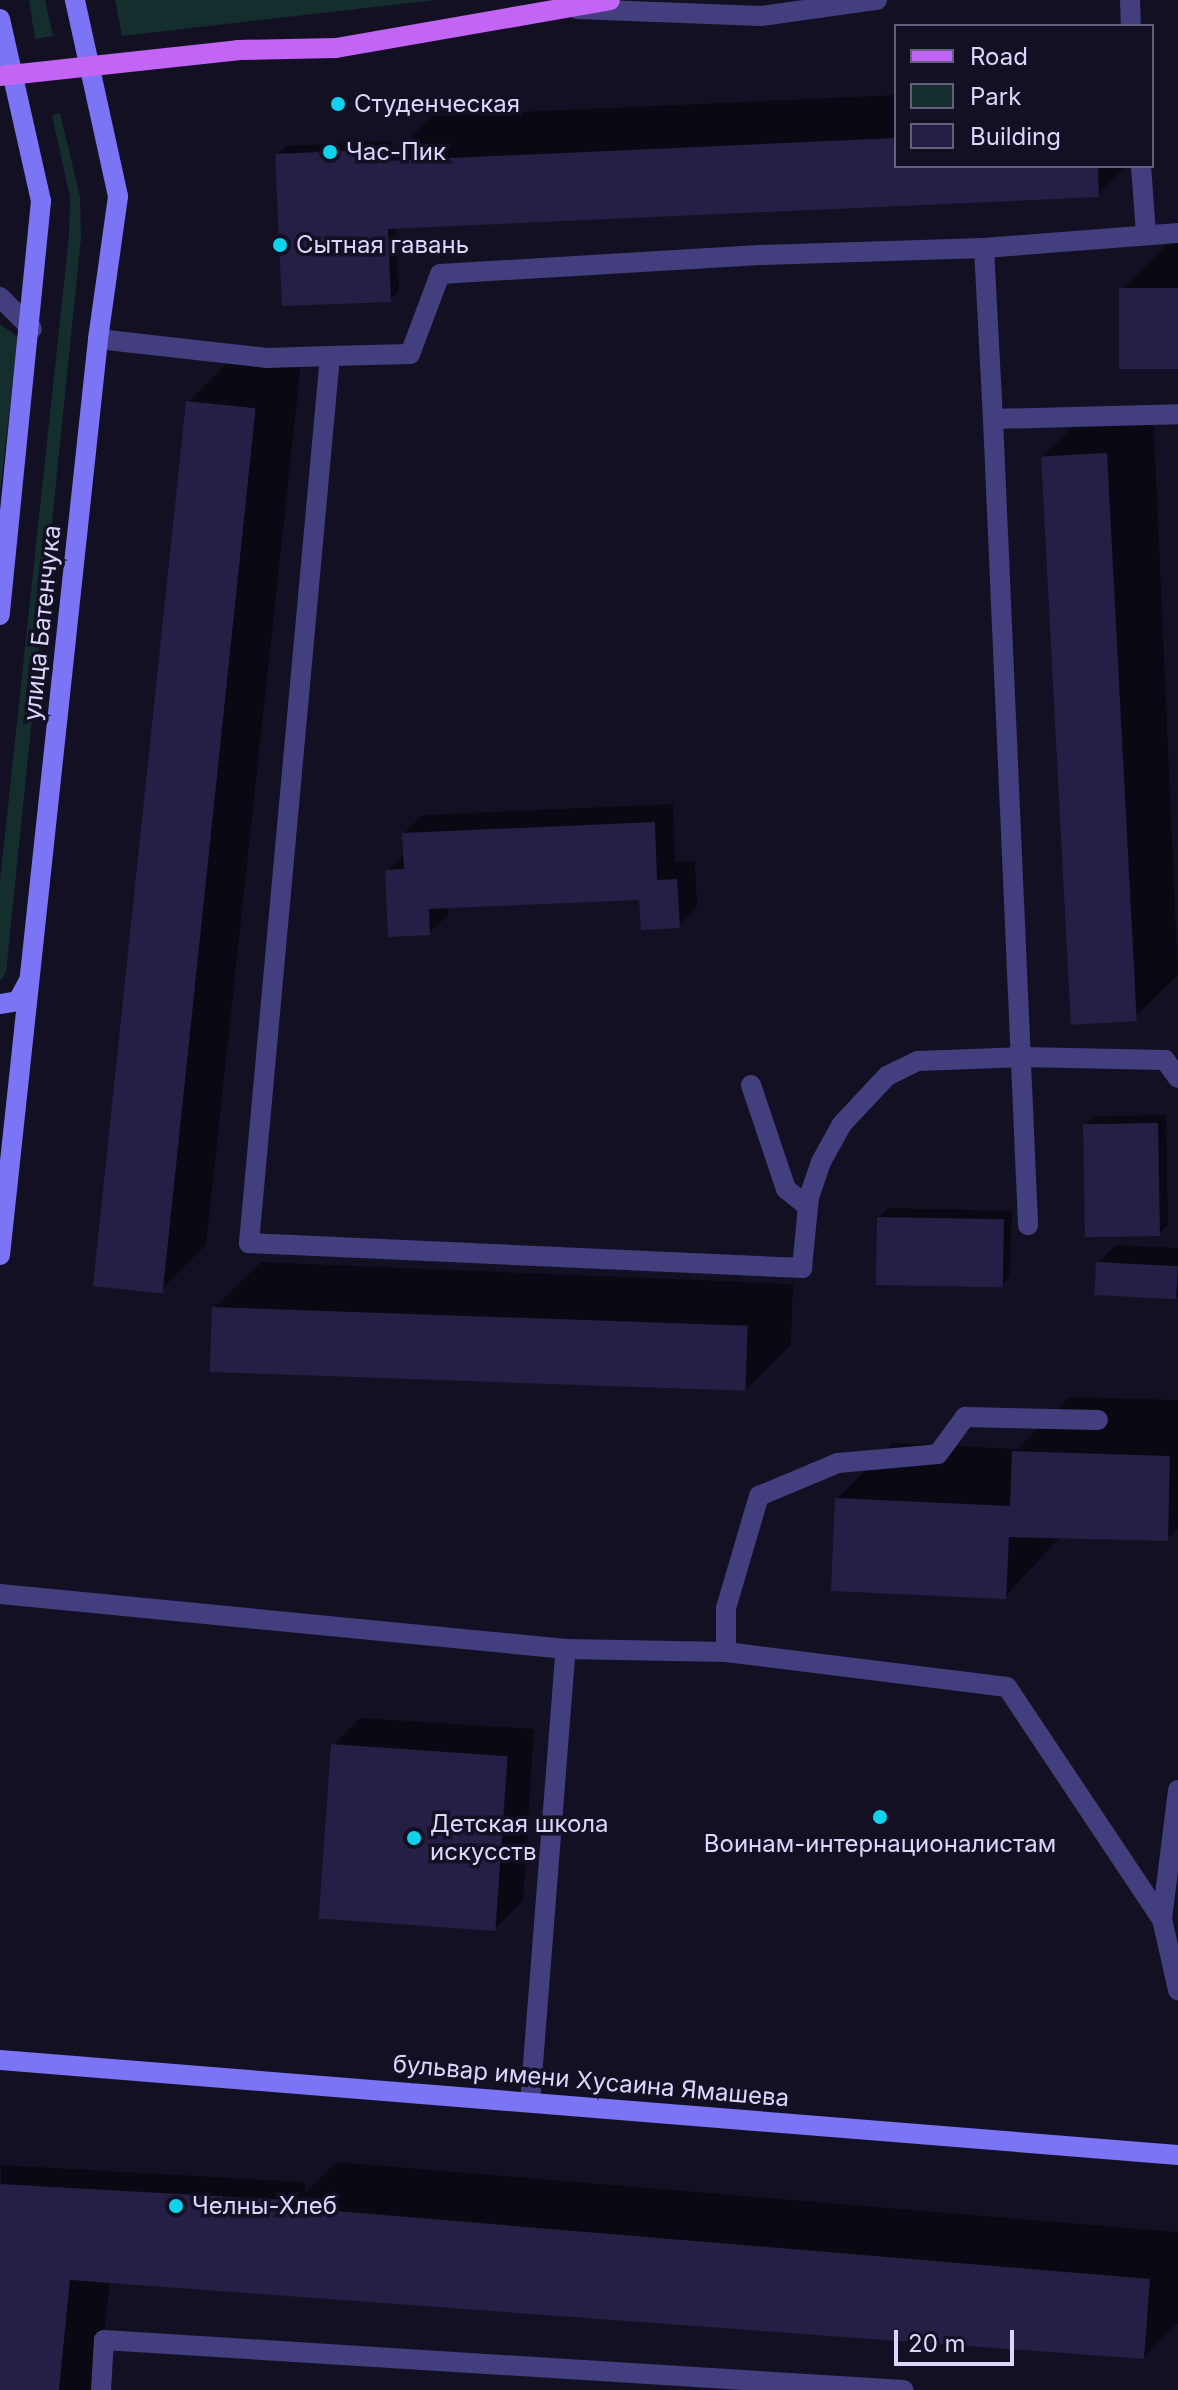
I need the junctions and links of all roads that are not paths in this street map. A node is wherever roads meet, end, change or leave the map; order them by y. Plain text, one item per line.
1 (75, 0) edge
2 (610, 0) edge
3 (877, 0) edge
4 (1130, 0) edge
5 (569, 9) junction
6 (0, 19) edge
7 (1131, 24) edge
8 (88, 63) junction
9 (6, 75) edge
10 (1141, 168) edge
11 (1178, 233) edge
12 (1146, 234) junction
13 (984, 248) junction
14 (0, 297) edge
15 (32, 329) junction
16 (98, 339) junction
17 (330, 356) junction
18 (1178, 414) edge
19 (993, 419) junction
20 (0, 615) edge
21 (31, 976) junction
22 (0, 1004) edge
23 (1021, 1057) junction
24 (1178, 1078) edge
25 (751, 1085) dead end
26 (808, 1207) junction
27 (1028, 1225) dead end
28 (0, 1255) edge
29 (1098, 1420) dead end
30 (0, 1594) edge
31 (566, 1649) junction
32 (726, 1652) junction
33 (1178, 1790) edge
34 (1170, 1914) edge
35 (1178, 1990) edge
36 (0, 2060) edge
37 (530, 2102) junction
38 (1178, 2155) edge
39 (101, 2390) edge
40 (903, 2390) edge

1 - 8 main road, улица Батенчука
2 - 5 main road
3 - 5 street
4 - 7 street
5 - 8 main road
6 - 9 main road, улица Батенчука
8 - 9 main road
8 - 16 main road, улица Батенчука
9 - 15 main road, улица Батенчука
10 - 12 street
11 - 12 street
12 - 13 street
13 - 17 street
13 - 19 street
14 - 15 street
15 - 20 main road, улица Батенчука
16 - 17 street
16 - 21 main road, улица Батенчука
17 - 26 street
18 - 19 street
19 - 23 street
21 - 22 main road
21 - 28 main road, улица Батенчука
23 - 24 street
23 - 26 street
23 - 27 street
25 - 26 street
29 - 32 street
30 - 31 street
31 - 32 street
31 - 37 street
32 - 34 street
33 - 34 street
34 - 35 street
36 - 37 main road, бульвар имени Хусаина Ямашева
37 - 38 main road, бульвар имени Хусаина Ямашева
39 - 40 street

